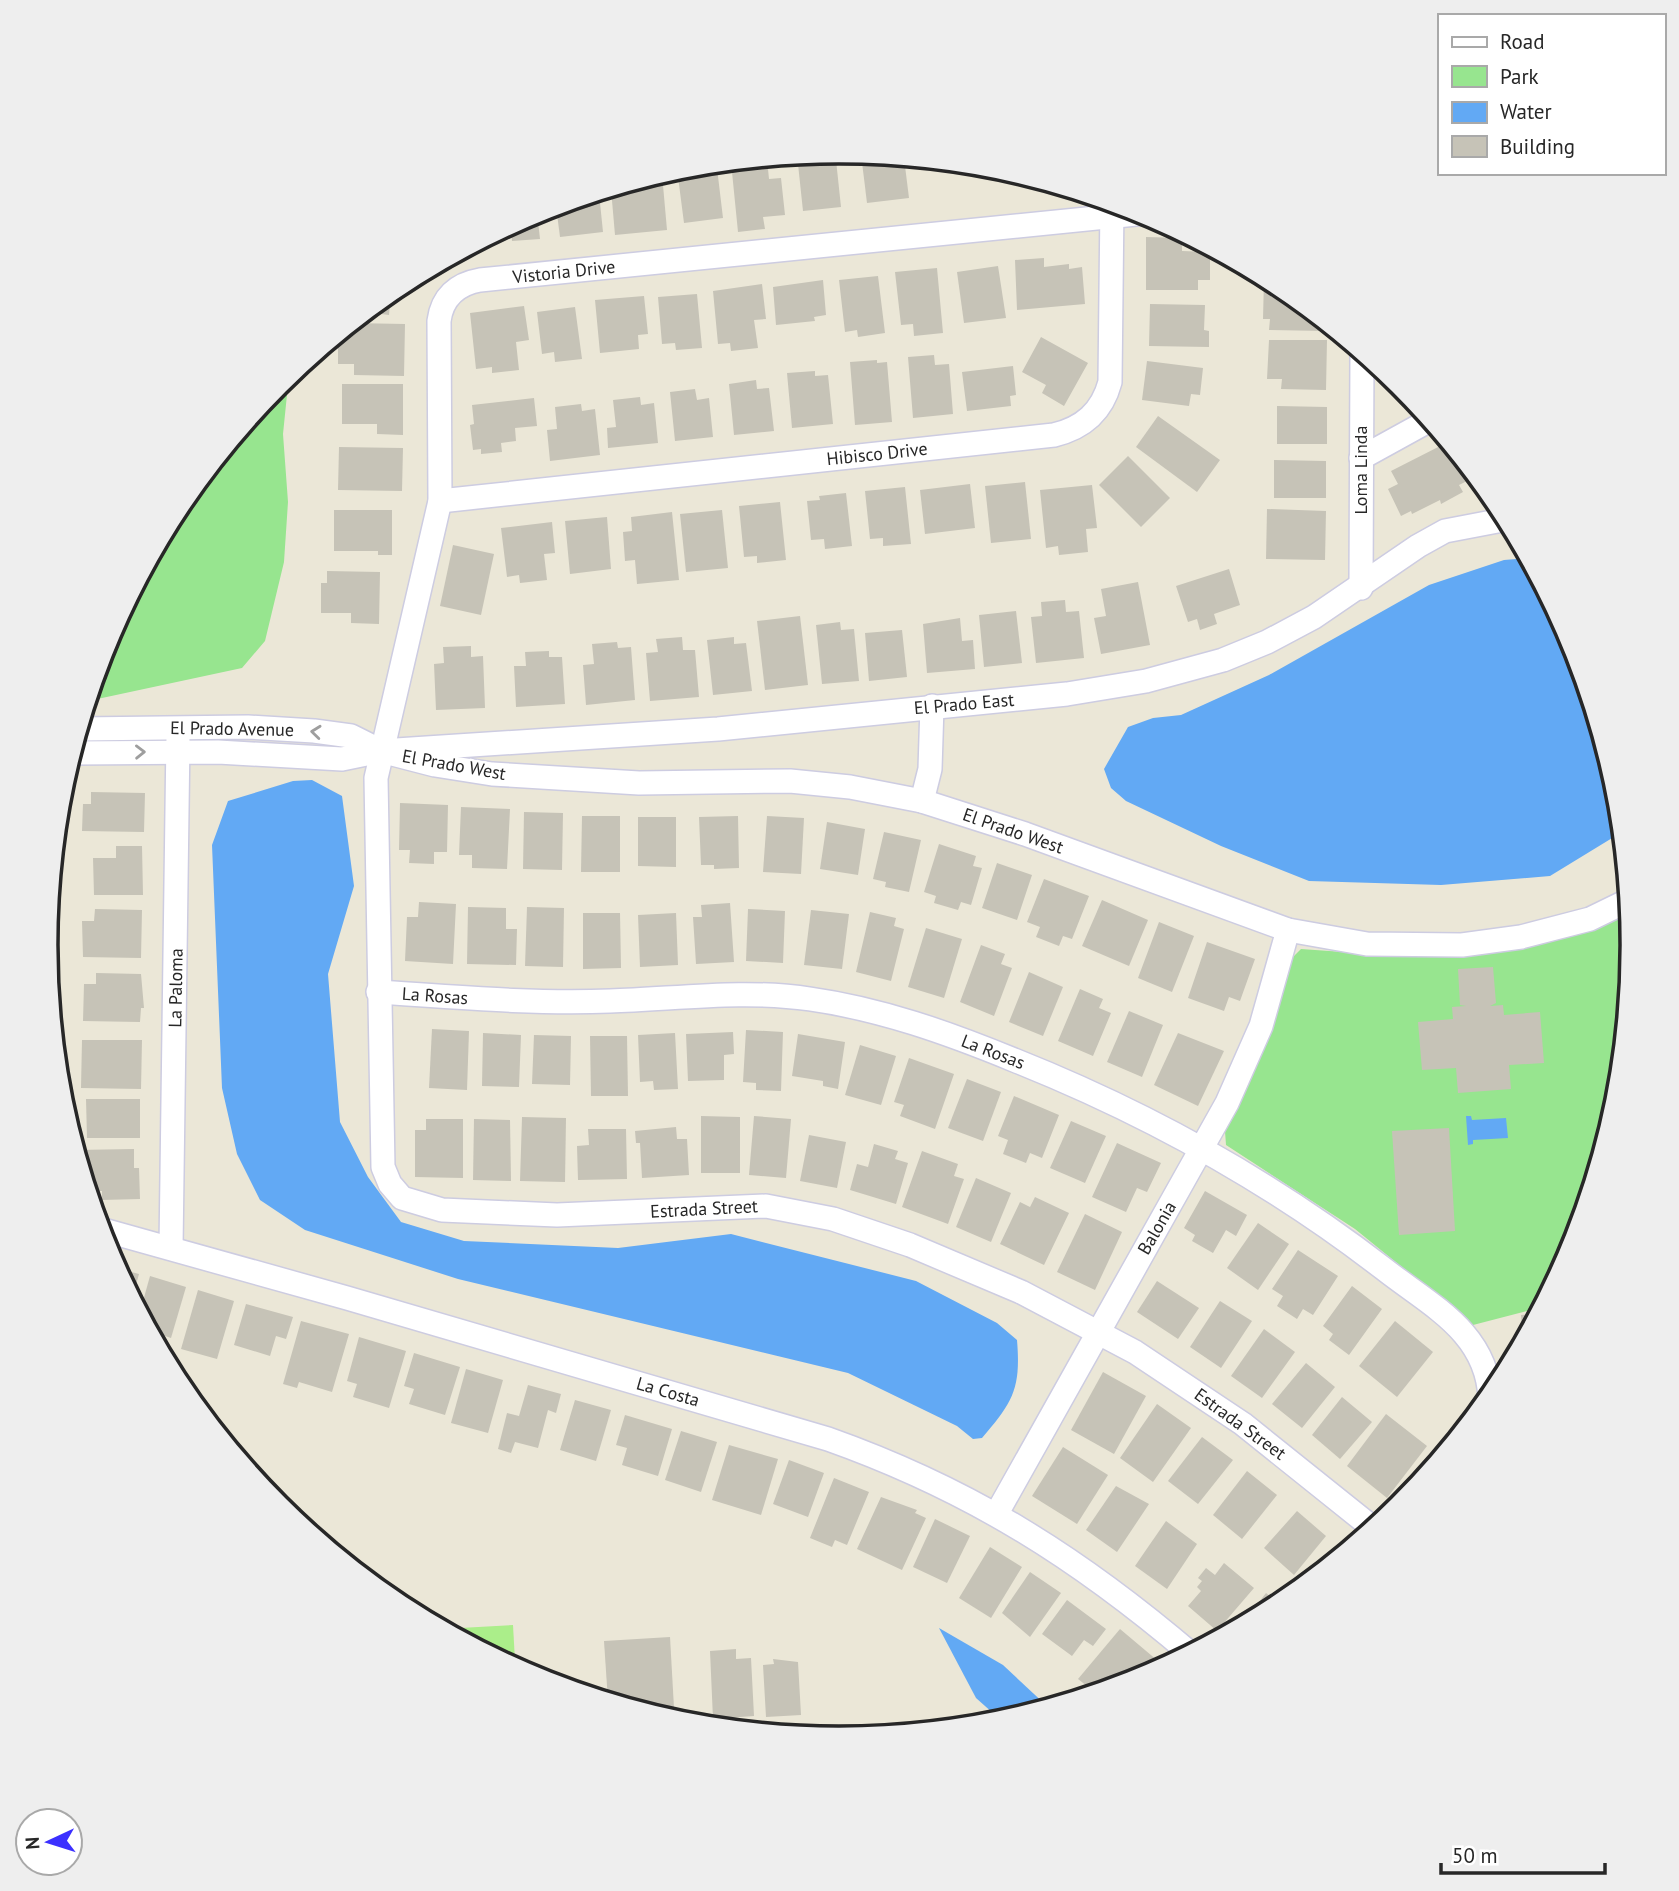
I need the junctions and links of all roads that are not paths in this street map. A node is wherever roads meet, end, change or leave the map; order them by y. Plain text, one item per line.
1 (1104, 210) edge
2 (1112, 213) edge
3 (1362, 365) edge
4 (1422, 425) edge
5 (1361, 458) junction
6 (440, 501) junction
7 (1496, 521) edge
8 (1361, 588) junction
9 (932, 706) junction
10 (178, 727) junction
11 (88, 729) edge
12 (178, 751) junction
13 (381, 751) junction
14 (82, 753) edge
15 (922, 801) junction
16 (1620, 904) edge
17 (1288, 930) junction
18 (378, 992) junction
19 (1203, 1147) junction
20 (112, 1232) edge
21 (171, 1248) junction
22 (1099, 1330) junction
23 (1488, 1383) edge
24 (997, 1513) junction
25 (1366, 1523) edge
26 (1183, 1648) edge

1 - 6 street, Vistoria Drive
2 - 6 street, Hibisco Drive
3 - 5 street, Loma Linda
4 - 5 street
5 - 8 street, Loma Linda
6 - 13 street, Vistoria Drive
7 - 8 street, El Prado East
8 - 9 street, El Prado East
9 - 13 street, El Prado East
9 - 15 street
10 - 11 street, El Prado Avenue
10 - 12 street, La Paloma
13 -> 10 street, El Prado Avenue
12 - 13 street, El Prado East
14 -> 12 street, El Prado East
12 - 21 street, La Paloma
13 - 15 street, El Prado West
13 - 18 street, Estrada Street
15 - 17 street, El Prado West
16 - 17 street, El Prado West
17 - 19 street, Balonia
18 - 19 street, La Rosas
18 - 22 street, Estrada Street
19 - 22 street, Balonia
19 - 23 street, La Rosas
20 - 21 street, La Costa
21 - 24 street, La Costa
22 - 24 street, Balonia
22 - 25 street, Estrada Street
24 - 26 street, La Costa

